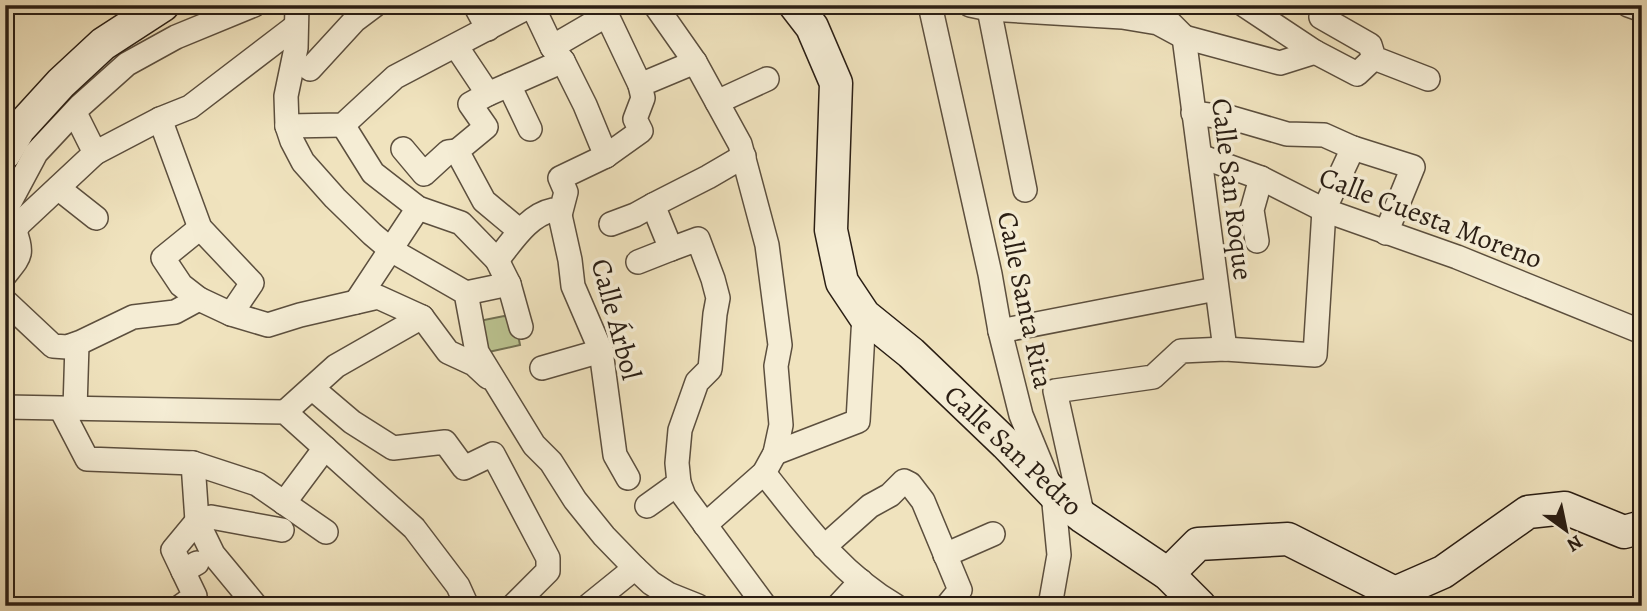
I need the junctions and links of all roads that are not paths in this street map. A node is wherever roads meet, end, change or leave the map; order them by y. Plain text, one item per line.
1 (163, 5) edge
2 (254, 5) edge
3 (375, 5) edge
4 (475, 5) edge
5 (532, 5) edge
6 (655, 5) edge
7 (795, 5) edge
8 (930, 5) edge
9 (1167, 5) edge
10 (1244, 5) edge
11 (1628, 5) edge
12 (982, 7) edge
13 (605, 10) edge
14 (1077, 10) edge
15 (1642, 10) edge
16 (1121, 11) edge
17 (1324, 11) edge
18 (297, 16) edge
19 (488, 29) junction
20 (1184, 37) junction
21 (456, 46) junction
22 (1311, 49) junction
23 (558, 54) junction
24 (1374, 58) junction
25 (695, 62) junction
26 (310, 69) dead end
27 (767, 79) dead end
28 (1428, 79) dead end
29 (509, 85) junction
30 (640, 85) junction
31 (488, 94) junction
32 (717, 102) junction
33 (75, 113) junction
34 (1193, 113) junction
35 (160, 120) junction
36 (342, 125) junction
37 (287, 126) junction
38 (530, 129) dead end
39 (1353, 148) junction
40 (403, 149) dead end
41 (457, 151) junction
42 (5, 153) edge
43 (95, 153) junction
44 (606, 156) junction
45 (744, 156) junction
46 (1200, 156) junction
47 (1261, 178) junction
48 (58, 188) junction
49 (1025, 190) dead end
50 (653, 205) junction
51 (418, 208) junction
52 (1324, 210) junction
53 (5, 211) edge
54 (559, 215) junction
55 (96, 218) dead end
56 (611, 224) dead end
57 (200, 228) junction
58 (520, 231) junction
59 (1386, 233) junction
60 (1257, 241) dead end
61 (671, 249) junction
62 (391, 250) junction
63 (497, 261) junction
64 (638, 262) dead end
65 (5, 277) edge
66 (509, 284) junction
67 (1216, 289) junction
68 (466, 293) junction
69 (199, 299) junction
70 (5, 300) edge
71 (356, 302) junction
72 (231, 314) junction
73 (863, 315) junction
74 (422, 317) junction
75 (33, 326) junction
76 (521, 327) dead end
77 (1000, 331) junction
78 (1642, 332) edge
79 (77, 344) junction
80 (1224, 349) junction
81 (601, 351) junction
82 (542, 368) dead end
83 (498, 387) junction
84 (312, 388) junction
85 (5, 407) edge
86 (68, 409) junction
87 (285, 412) junction
88 (325, 448) junction
89 (775, 453) junction
90 (193, 463) junction
91 (764, 473) junction
92 (628, 478) dead end
93 (680, 483) junction
94 (1053, 493) junction
95 (284, 503) junction
96 (647, 506) dead end
97 (1083, 517) junction
98 (197, 521) junction
99 (705, 525) junction
100 (1642, 527) edge
101 (282, 530) dead end
102 (326, 532) dead end
103 (993, 534) dead end
104 (824, 547) junction
105 (213, 554) junction
106 (945, 555) junction
107 (635, 568) junction
108 (183, 571) junction
109 (1168, 575) junction
110 (861, 581) junction
111 (885, 603) edge
112 (691, 605) edge
113 (181, 606) edge
114 (256, 606) edge
115 (467, 606) edge
116 (513, 606) edge
117 (588, 606) edge
118 (765, 606) edge
119 (838, 606) edge
120 (947, 606) edge
121 (1050, 606) edge
122 (1200, 606) edge

1 - 42 street
2 - 33 street
3 - 26 street
4 - 19 street
5 - 19 street
5 - 23 street
6 - 25 street
7 - 73 street, Calle San Pedro
8 - 77 street, Calle Santa Rita
9 - 20 street
10 - 22 street
11 - 15 street
12 - 14 street
12 - 49 street
13 - 23 street
13 - 30 street
14 - 16 street
16 - 20 street
17 - 22 street
17 - 24 street
18 - 35 street
18 - 37 street
19 - 21 street
20 - 22 street
20 - 34 street, Calle San Roque
21 - 31 street
21 - 36 street
22 - 24 street
23 - 29 street
23 - 44 street
24 - 28 street
25 - 30 street
25 - 32 street
27 - 32 street
29 - 31 street
29 - 38 street
30 - 44 street
31 - 41 street
32 - 45 street
33 - 43 street
33 - 53 street
34 - 39 street
34 - 46 street, Calle San Roque
35 - 43 street
35 - 57 street
36 - 37 street
36 - 51 street
37 - 62 street
39 - 52 street
39 - 59 street
40 - 41 street
41 - 58 street
43 - 48 street
44 - 54 street, Calle Árbol
45 - 50 street
45 - 89 street
46 - 47 street, Calle Cuesta Moreno
46 - 67 street, Calle San Roque
47 - 52 street, Calle Cuesta Moreno
47 - 60 street
48 - 55 street
48 - 65 street
50 - 56 street
50 - 61 street
51 - 62 street
51 - 63 street
52 - 59 street, Calle Cuesta Moreno
52 - 80 street
54 - 58 street
54 - 81 street, Calle Árbol
57 - 69 street
57 - 72 street
58 - 63 street
59 - 78 street, Calle Cuesta Moreno
61 - 64 street
61 - 93 street
62 - 68 street
62 - 71 street
63 - 66 street
65 - 75 street
66 - 68 street
66 - 76 street
67 - 77 street
67 - 80 street, Calle San Roque
68 - 83 street
69 - 72 street
69 - 79 street
70 - 75 street
71 - 72 street
71 - 74 street
73 - 89 street
73 - 94 street, Calle San Pedro
74 - 83 street
74 - 84 street
75 - 79 street
77 - 94 street, Calle Santa Rita
79 - 86 street
80 - 97 street
81 - 82 street
81 - 92 street, Calle Árbol
83 - 107 street
84 - 87 street
84 - 116 street
85 - 86 street
86 - 87 street
86 - 90 street
87 - 88 street
88 - 95 street
88 - 115 street
89 - 91 street
90 - 95 street
90 - 98 street
91 - 99 street
91 - 104 street
93 - 96 street
93 - 99 street
94 - 97 street, Calle San Pedro
94 - 121 street, Calle Santa Rita
95 - 102 street
97 - 109 street, Calle San Pedro
98 - 101 street
98 - 105 street
98 - 108 street
99 - 118 street
100 - 109 street
103 - 106 street
104 - 106 street
104 - 110 street
105 - 108 street
105 - 114 street
106 - 120 street
107 - 112 street
107 - 117 street
108 - 113 street
109 - 122 street, Calle San Pedro
110 - 111 street
110 - 119 street

